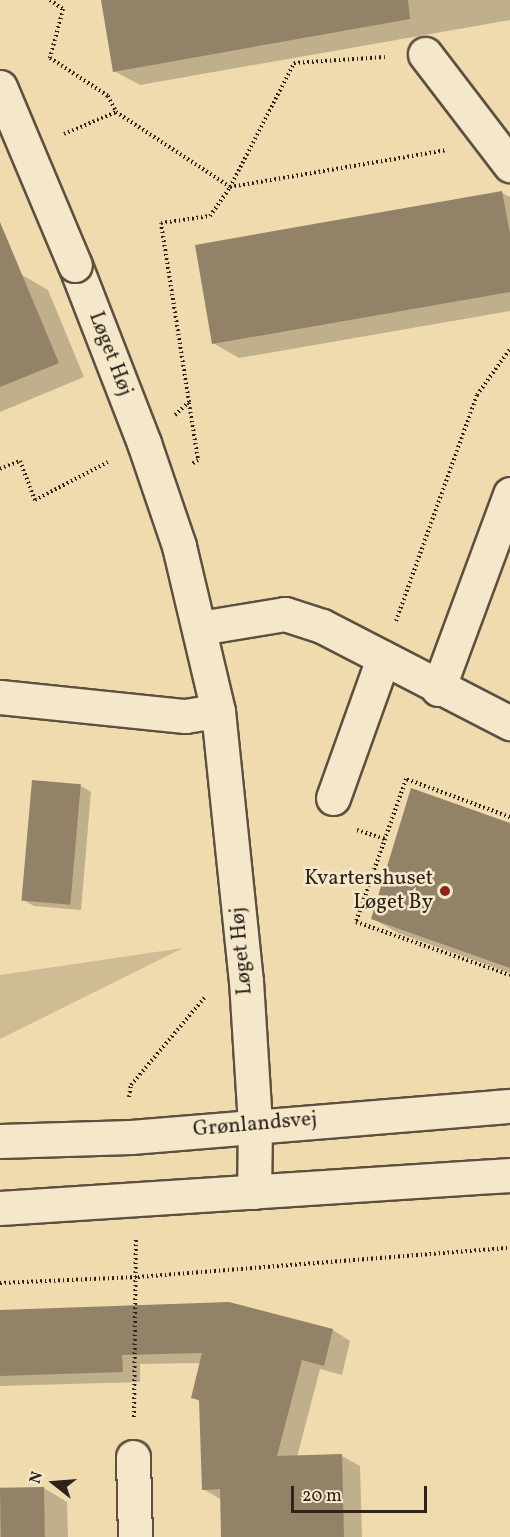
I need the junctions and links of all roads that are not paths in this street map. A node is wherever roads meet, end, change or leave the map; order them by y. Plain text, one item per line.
1 (424, 54) road end
2 (0, 87) edge
3 (503, 153) edge
4 (510, 495) edge
5 (200, 628) junction
6 (383, 658) junction
7 (438, 689) junction
8 (0, 697) edge
9 (218, 711) junction
10 (510, 723) edge
11 (333, 798) dead end
12 (510, 1106) edge
13 (255, 1124) junction
14 (0, 1141) edge
15 (510, 1175) edge
16 (254, 1192) junction
17 (0, 1208) edge
18 (133, 1457) road end
19 (135, 1537) edge

1 - 3 street
2 - 5 street, Løget Høj, bridge
4 - 7 street
5 - 6 street
5 - 9 street, Løget Høj
6 - 7 street
6 - 11 street
7 - 10 street
8 - 9 street
9 - 13 street, Løget Høj
12 - 13 street, Grønlandsvej
13 - 14 street, Grønlandsvej
13 - 16 street, Løget Høj
15 - 16 street
16 - 17 street
18 - 19 street

